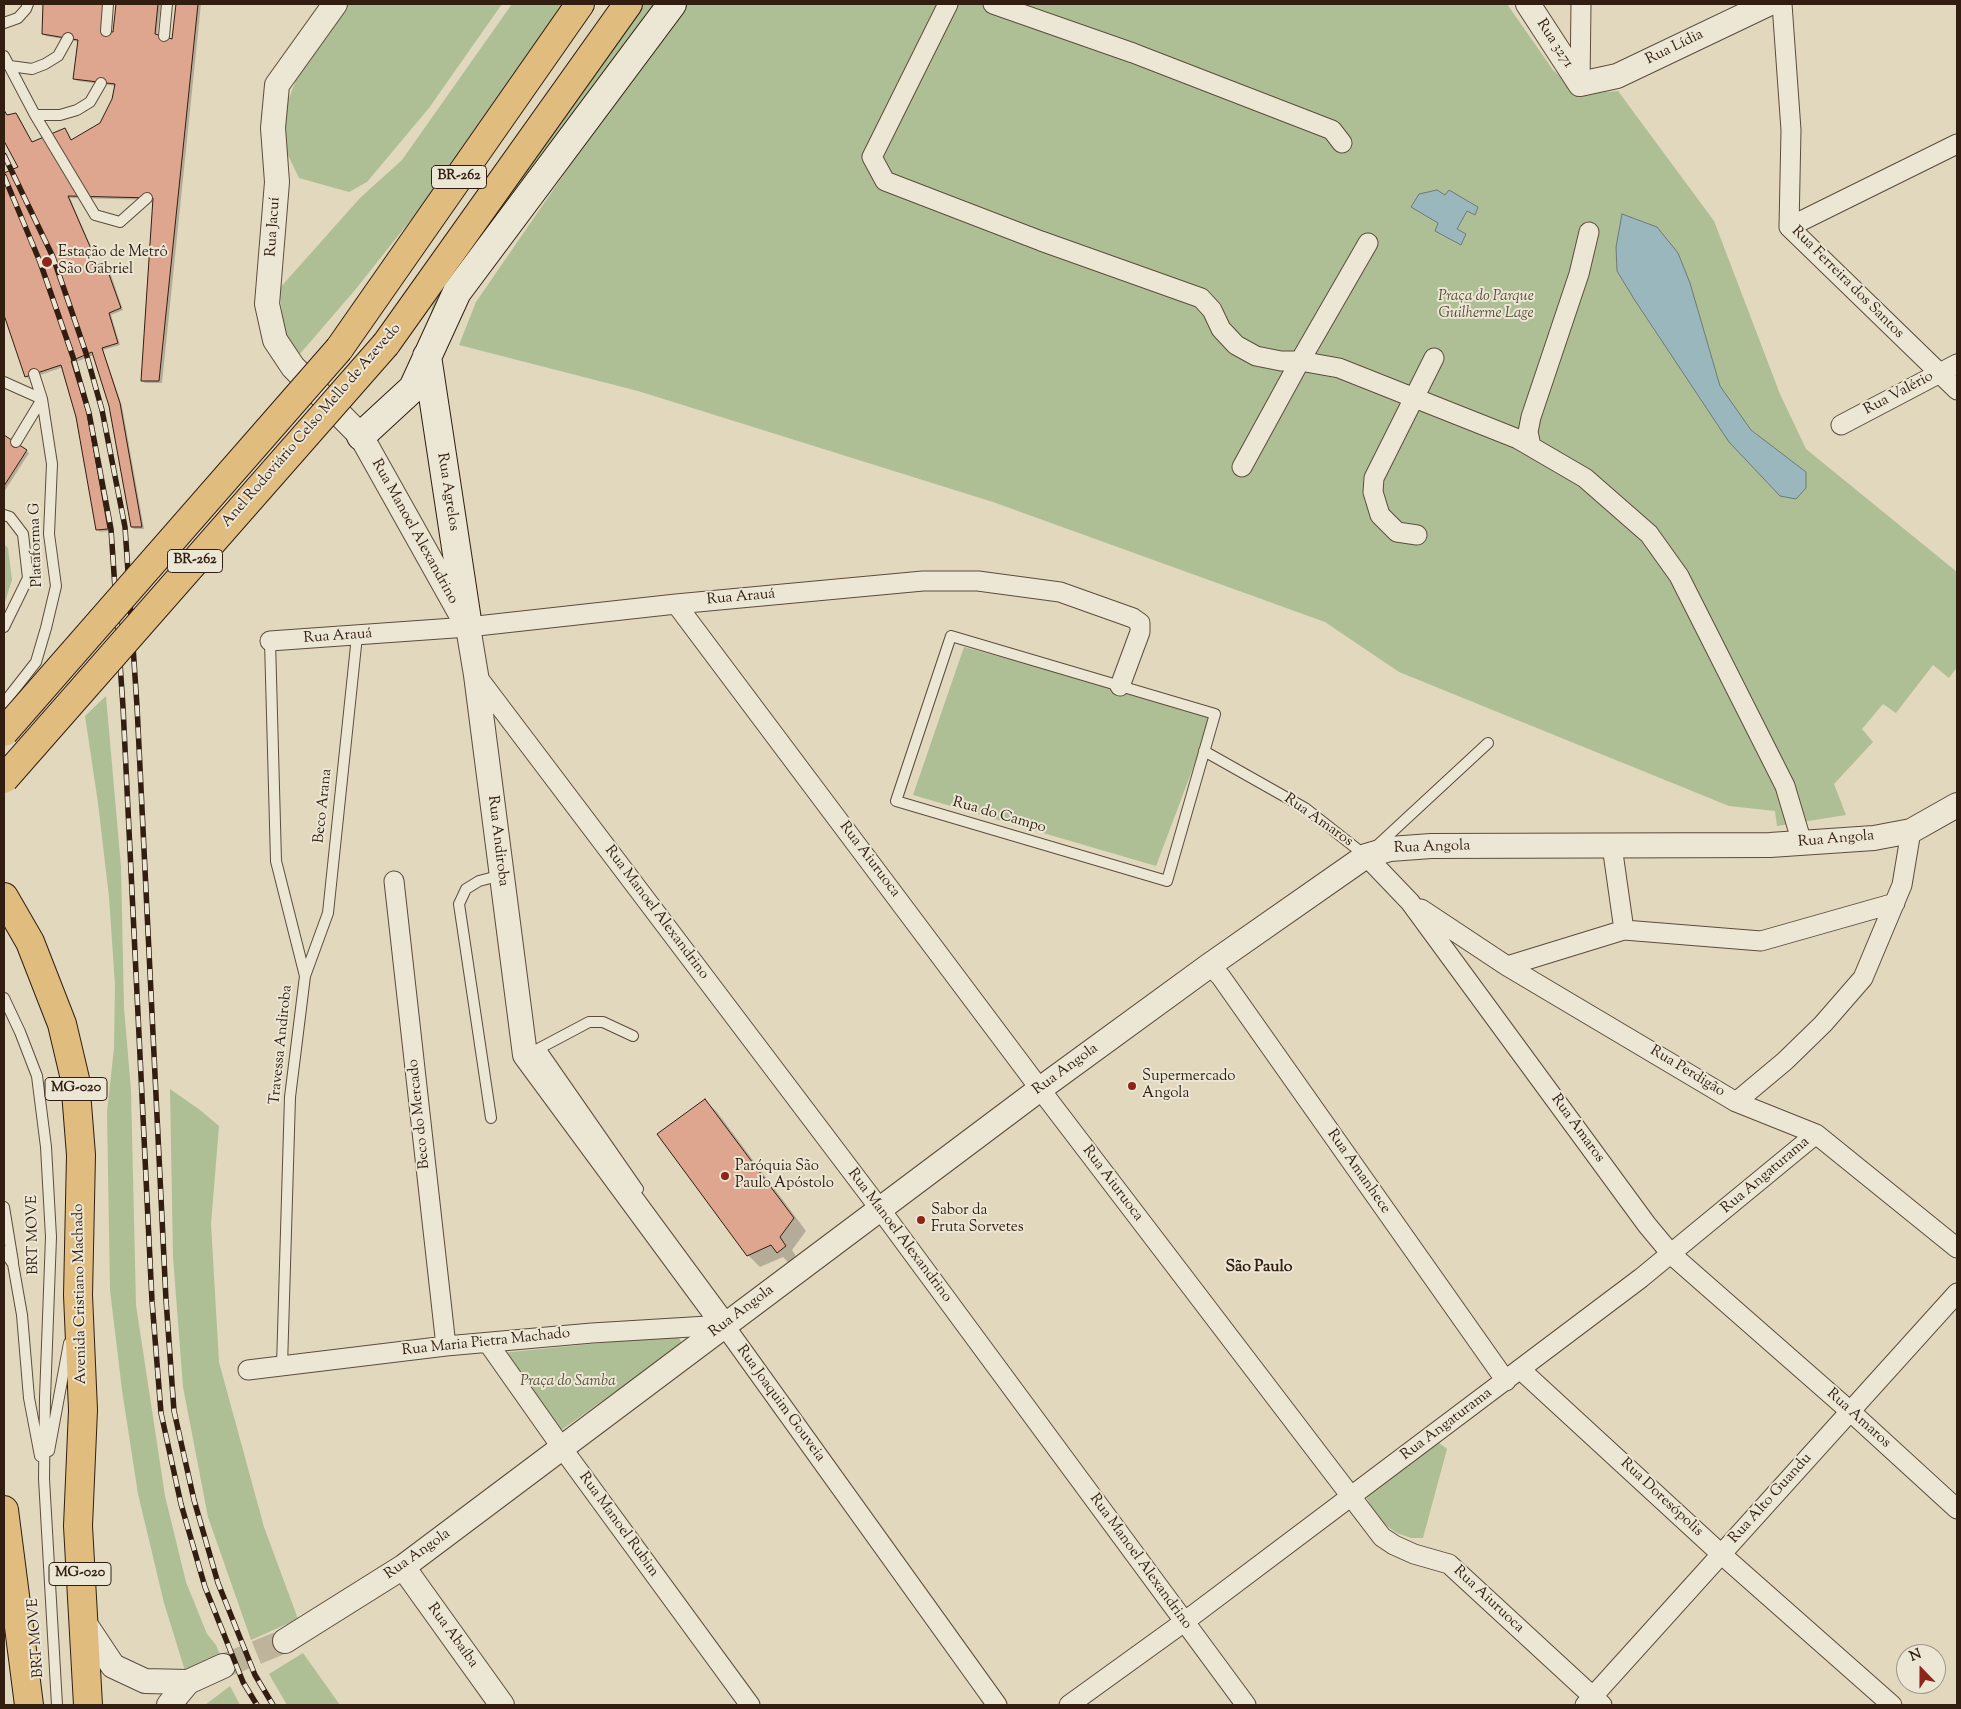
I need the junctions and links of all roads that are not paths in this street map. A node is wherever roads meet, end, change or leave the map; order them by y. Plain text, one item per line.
1 (28, 4) edge
2 (108, 4) edge
3 (167, 4) edge
4 (335, 4) edge
5 (580, 4) edge
6 (628, 4) edge
7 (672, 4) edge
8 (948, 4) edge
9 (993, 4) edge
10 (1528, 4) edge
11 (1580, 4) edge
12 (1768, 4) edge
13 (1782, 4) edge
14 (4, 23) edge
15 (106, 31) dead end
16 (164, 36) dead end
17 (68, 38) dead end
18 (4, 56) edge
19 (10, 66) junction
20 (101, 83) dead end
21 (1580, 84) junction
22 (35, 115) junction
23 (1342, 143) dead end
24 (1957, 144) edge
25 (147, 198) dead end
26 (1789, 228) junction
27 (1589, 232) dead end
28 (1368, 243) dead end
29 (427, 356) junction
30 (1434, 358) dead end
31 (1300, 360) junction
32 (1957, 364) edge
33 (1938, 373) junction
34 (34, 374) dead end
35 (4, 382) edge
36 (1957, 390) edge
37 (42, 399) junction
38 (1414, 399) junction
39 (1840, 424) dead end
40 (360, 436) junction
41 (16, 442) dead end
42 (1531, 446) junction
43 (1242, 467) dead end
44 (4, 515) edge
45 (1417, 535) dead end
46 (676, 604) junction
47 (4, 627) edge
48 (468, 628) junction
49 (356, 636) junction
50 (270, 641) joint
51 (476, 675) junction
52 (1120, 686) junction
53 (4, 704) edge
54 (4, 732) edge
55 (1488, 743) dead end
56 (1204, 751) junction
57 (4, 778) edge
58 (1957, 806) edge
59 (1911, 831) junction
60 (1802, 843) junction
61 (1612, 846) junction
62 (1366, 856) junction
63 (502, 875) junction
64 (394, 881) dead end
65 (4, 897) edge
66 (1410, 902) junction
67 (1895, 903) junction
68 (1624, 930) junction
69 (1210, 965) junction
70 (1507, 966) junction
71 (305, 976) junction
72 (4, 998) edge
73 (633, 1036) dead end
74 (533, 1052) junction
75 (1040, 1089) junction
76 (1736, 1102) junction
77 (491, 1118) dead end
78 (1816, 1134) junction
79 (644, 1198) dead end
80 (4, 1207) edge
81 (880, 1209) junction
82 (1957, 1248) edge
83 (4, 1251) edge
84 (1672, 1255) junction
85 (13, 1264) junction
86 (1957, 1293) edge
87 (78, 1295) junction
88 (724, 1325) junction
89 (488, 1343) junction
90 (446, 1346) junction
91 (282, 1366) junction
92 (248, 1370) dead end
93 (1522, 1370) junction
94 (1506, 1381) junction
95 (1851, 1412) junction
96 (562, 1448) junction
97 (44, 1479) junction
98 (1350, 1497) junction
99 (1957, 1509) edge
100 (4, 1510) edge
101 (1721, 1554) junction
102 (403, 1567) junction
103 (83, 1621) junction
104 (1184, 1622) junction
105 (286, 1641) tunnel mouth
106 (223, 1666) tunnel mouth
107 (188, 1682) junction
108 (1593, 1703) edge
109 (29, 1705) edge
110 (57, 1705) edge
111 (88, 1705) edge
112 (169, 1705) edge
113 (502, 1705) edge
114 (750, 1705) edge
115 (997, 1705) edge
116 (1069, 1705) edge
117 (1246, 1705) edge
118 (1892, 1705) edge

1 - 14 lane
2 - 15 lane
3 - 16 lane
4 - 40 street, Rua Jacuí
5 - 54 highway, Anel Rodoviário Celso Mello de Azevedo / BR-262, bridge
6 - 57 highway, Anel Rodoviário Celso Mello de Azevedo / BR-262, bridge
7 - 29 main road
8 - 31 street
9 - 23 street
10 - 21 street, Rua 3271
11 - 21 street
12 - 21 street, Rua Lídia
13 - 26 street, Rua Ferreira dos Santos
17 - 19 lane
18 - 19 lane
19 - 22 lane
20 - 22 lane
22 - 25 lane
24 - 26 street
26 - 33 street, Rua Ferreira dos Santos
27 - 42 street
28 - 31 street
29 - 40 main road
29 - 48 main road, Rua Agrelos
30 - 38 street
31 - 38 street
31 - 43 street
32 - 33 street, Rua Valério
33 - 36 street, Rua Ferreira dos Santos
33 - 39 street, Rua Valério
34 - 37 lane, Plataforma G
35 - 37 lane
37 - 41 lane
37 - 53 lane, Plataforma G
38 - 42 street
38 - 45 street
40 - 48 street, Rua Manoel Alexandrino
42 - 60 street
44 - 47 lane
46 - 48 street, Rua Arauá
46 - 52 street, Rua Arauá
46 - 75 street, Rua Aiuruoca
48 - 49 street, Rua Arauá
48 - 51 street, Rua Andiroba
49 - 50 street, Rua Arauá
49 - 71 lane, Beco Arana
50 - 71 lane, Travessa Andiroba
51 - 63 street, Rua Andiroba
51 - 81 street, Rua Manoel Alexandrino
52 - 56 lane, Rua do Campo
52 - 56 lane, Rua do Campo
55 - 62 lane
56 - 62 lane, Rua Amaros
58 - 59 street, Rua Angola
59 - 60 street, Rua Angola
59 - 67 street
60 - 61 street, Rua Angola
61 - 62 street, Rua Angola
61 - 68 street
62 - 66 street, Rua Amaros
62 - 69 street, Rua Angola
63 - 74 street, Rua Andiroba
63 - 77 lane
64 - 90 street, Beco do Mercado
65 - 87 highway, Avenida Cristiano Machado / MG-020
66 - 70 street, Rua Perdigão
66 - 84 street, Rua Amaros
67 - 68 street
67 - 76 street
68 - 70 street
69 - 75 street, Rua Angola
69 - 94 street, Rua Amanhece
70 - 76 street, Rua Perdigão
71 - 91 lane, Travessa Andiroba
72 - 97 lane, BRT MOVE
73 - 74 lane
74 - 79 lane
74 - 88 street, Rua Joaquim Gouveia
75 - 81 street, Rua Angola
75 - 98 street, Rua Aiuruoca
76 - 78 street, Rua Perdigão
78 - 82 street, Rua Perdigão
78 - 84 street, Rua Angaturama
80 - 85 lane, BRT MOVE
81 - 88 street, Rua Angola
81 - 104 street, Rua Manoel Alexandrino
83 - 85 lane, BRT MOVE
84 - 93 street, Rua Angaturama
84 - 95 street, Rua Amaros
85 - 97 lane, BRT MOVE
86 - 95 street, Rua Alto Guandu
87 - 97 lane, BRT MOVE
87 - 103 highway, Avenida Cristiano Machado / MG-020
88 - 89 street, Rua Maria Pietra Machado
88 - 96 street, Rua Angola
88 - 115 street, Rua Joaquim Gouveia
89 - 90 street, Rua Maria Pietra Machado
89 - 96 street, Rua Manoel Rubim
90 - 91 street, Rua Maria Pietra Machado
91 - 92 street, Rua Maria Pietra Machado
93 - 94 street, Rua Angaturama
93 - 101 street, Rua Doresópolis
94 - 98 street, Rua Angaturama
95 - 99 street, Rua Amaros
95 - 101 street, Rua Alto Guandu
96 - 102 street, Rua Angola
96 - 114 street, Rua Manoel Rubim
97 - 110 lane, BRT MOVE
98 - 104 street, Rua Angaturama
98 - 108 street, Rua Aiuruoca
100 - 109 highway
101 - 108 street, Rua Alto Guandu
101 - 118 street, Rua Doresópolis
102 - 105 street, Rua Angola
102 - 113 street, Rua Abaíba
103 - 107 street
103 - 111 highway, Avenida Cristiano Machado / MG-020
104 - 116 street, Rua Angaturama
104 - 117 street, Rua Manoel Alexandrino
106 - 107 street
107 - 112 street

